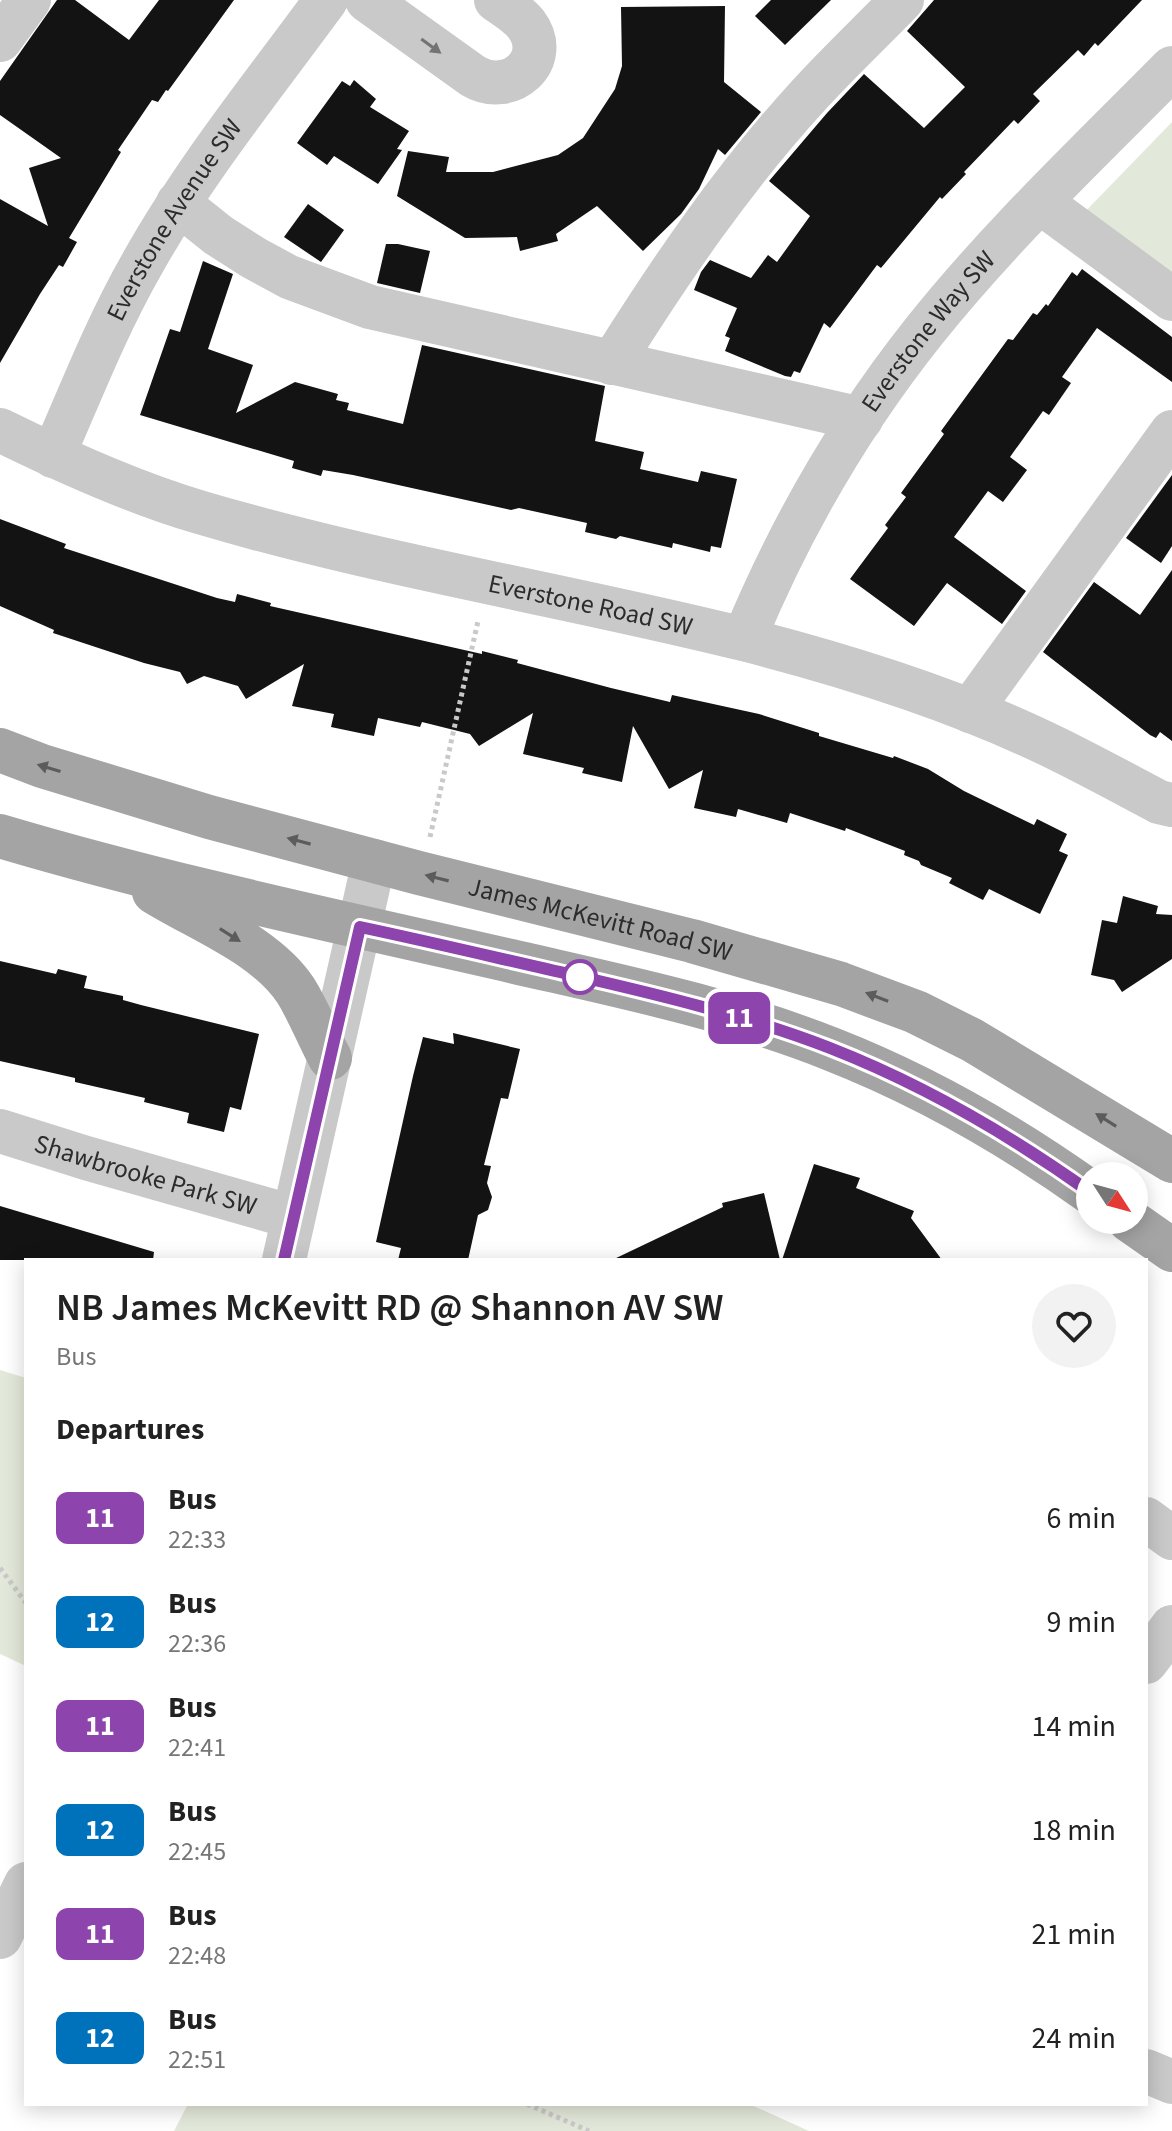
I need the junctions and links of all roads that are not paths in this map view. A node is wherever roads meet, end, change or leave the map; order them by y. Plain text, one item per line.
1 (29, 0) edge
2 (326, 0) edge
3 (367, 0) edge
4 (496, 0) edge
5 (882, 7) edge
6 (0, 40) edge
7 (1172, 68) edge
8 (1040, 202) junction
9 (178, 203) junction
10 (1172, 299) edge
11 (612, 363) junction
12 (861, 419) junction
13 (0, 430) edge
14 (1172, 432) edge
15 (53, 456) junction
16 (744, 639) junction
17 (970, 711) junction
18 (0, 750) edge
19 (1172, 805) edge
20 (0, 836) edge
21 (374, 861) junction
22 (115, 867) junction
23 (360, 927) junction
24 (330, 1058) junction
25 (0, 1131) edge
26 (1172, 1161) edge
27 (1076, 1183) edge
28 (293, 1217) junction
29 (1148, 1233) edge
30 (1172, 1250) edge
31 (284, 1258) edge
32 (1148, 1520) edge
33 (1172, 1538) edge
34 (1172, 1627) edge
35 (1148, 1659) edge
36 (24, 1888) edge
37 (0, 1937) edge
38 (1148, 2072) edge
39 (1172, 2082) edge

1 - 6 street
2 - 9 street, Everstone Avenue SW
3 -> 4 street
5 - 11 street
7 - 8 street, Everstone Way SW
8 - 10 street
8 - 12 street, Everstone Way SW
9 - 11 street
9 - 15 street, Everstone Avenue SW
11 - 12 street
12 - 16 street, Everstone Way SW
13 - 15 street, Everstone Road SW
14 - 17 street
15 - 16 street, Everstone Road SW
16 - 17 street, Everstone Road SW
17 - 19 street, Everstone Road SW
21 -> 18 main road, James McKevitt Road SW
20 - 22 main road
21 - 23 street
26 -> 21 main road, James McKevitt Road SW
22 - 23 main road
22 -> 24 main road
23 - 24 street
23 - 27 main road
24 - 28 street
25 - 28 street, Shawbrooke Park SW
28 - 31 street
29 - 30 main road
32 - 33 street
34 - 35 street
36 - 37 street
38 - 39 street

